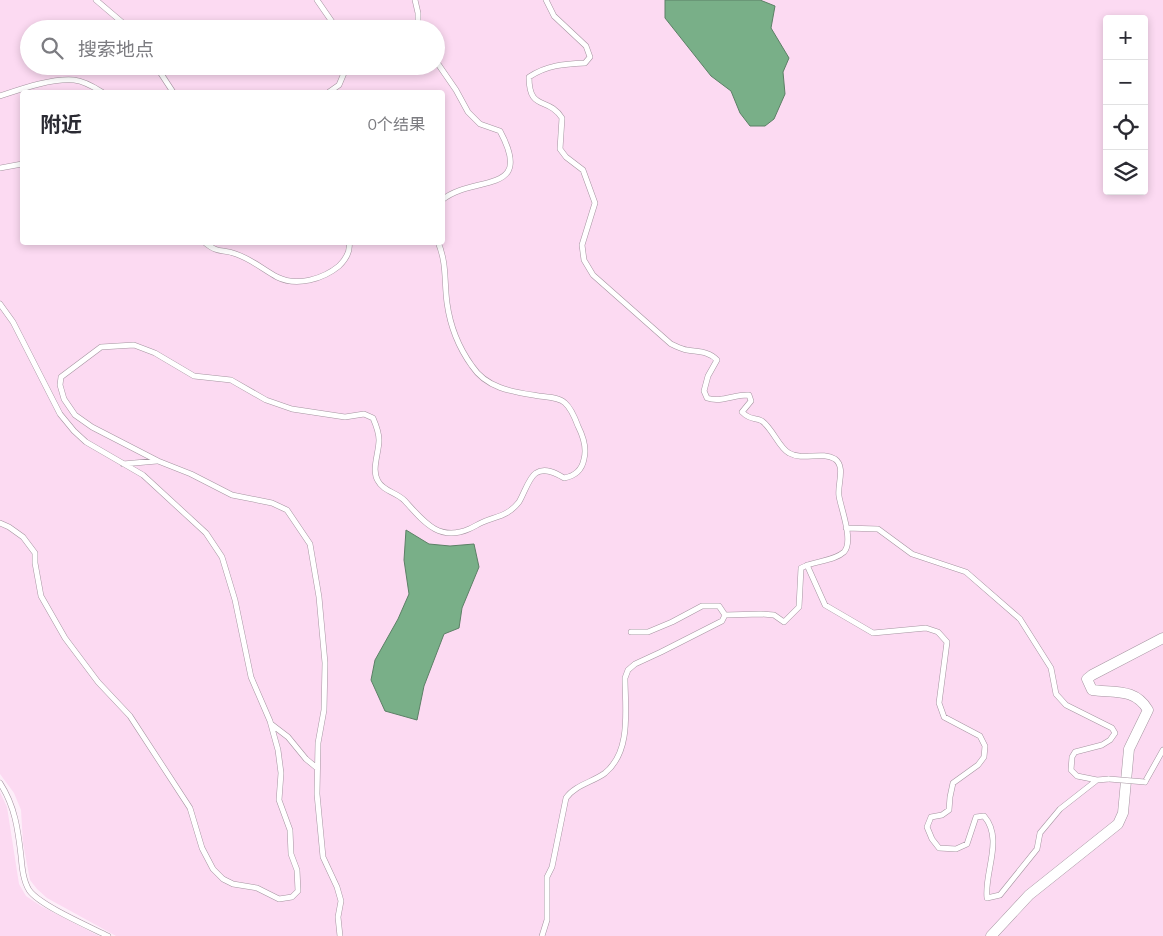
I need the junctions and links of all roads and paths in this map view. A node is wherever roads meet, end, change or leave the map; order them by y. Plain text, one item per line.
1 (96, 0) edge
2 (317, 0) edge
3 (415, 0) edge
4 (546, 0) edge
5 (119, 20) edge
6 (331, 20) edge
7 (418, 20) edge
8 (445, 74) edge
9 (162, 75) edge
10 (343, 75) edge
11 (98, 90) edge
12 (172, 90) edge
13 (332, 90) edge
14 (0, 96) edge
15 (20, 164) edge
16 (0, 168) edge
17 (445, 198) edge
18 (208, 245) edge
19 (350, 245) edge
20 (439, 245) edge
21 (0, 304) edge
22 (158, 461) junction
23 (123, 464) junction
24 (0, 523) edge
25 (846, 528) junction
26 (807, 565) junction
27 (726, 615) junction
28 (631, 632) dead end
29 (1163, 638) edge
30 (271, 723) junction
31 (1163, 750) edge
32 (317, 768) junction
33 (1097, 780) junction
34 (0, 784) edge
35 (108, 936) edge
36 (340, 936) edge
37 (542, 936) edge
38 (991, 936) edge

1 - 5 lane
2 - 6 lane
3 - 7 lane
4 - 25 lane
8 - 17 lane
9 - 12 lane
10 - 13 lane
11 - 14 lane
15 - 16 lane
18 - 19 lane
20 - 22 lane
21 - 23 lane
22 - 23 lane
22 - 32 lane
23 - 30 lane
24 - 30 lane
25 - 26 lane
25 - 33 lane
26 - 27 lane
26 - 33 lane
27 - 28 lane
27 - 37 lane
29 - 38 street
30 - 32 lane
31 - 33 lane, bridge
32 - 36 lane
34 - 35 lane

